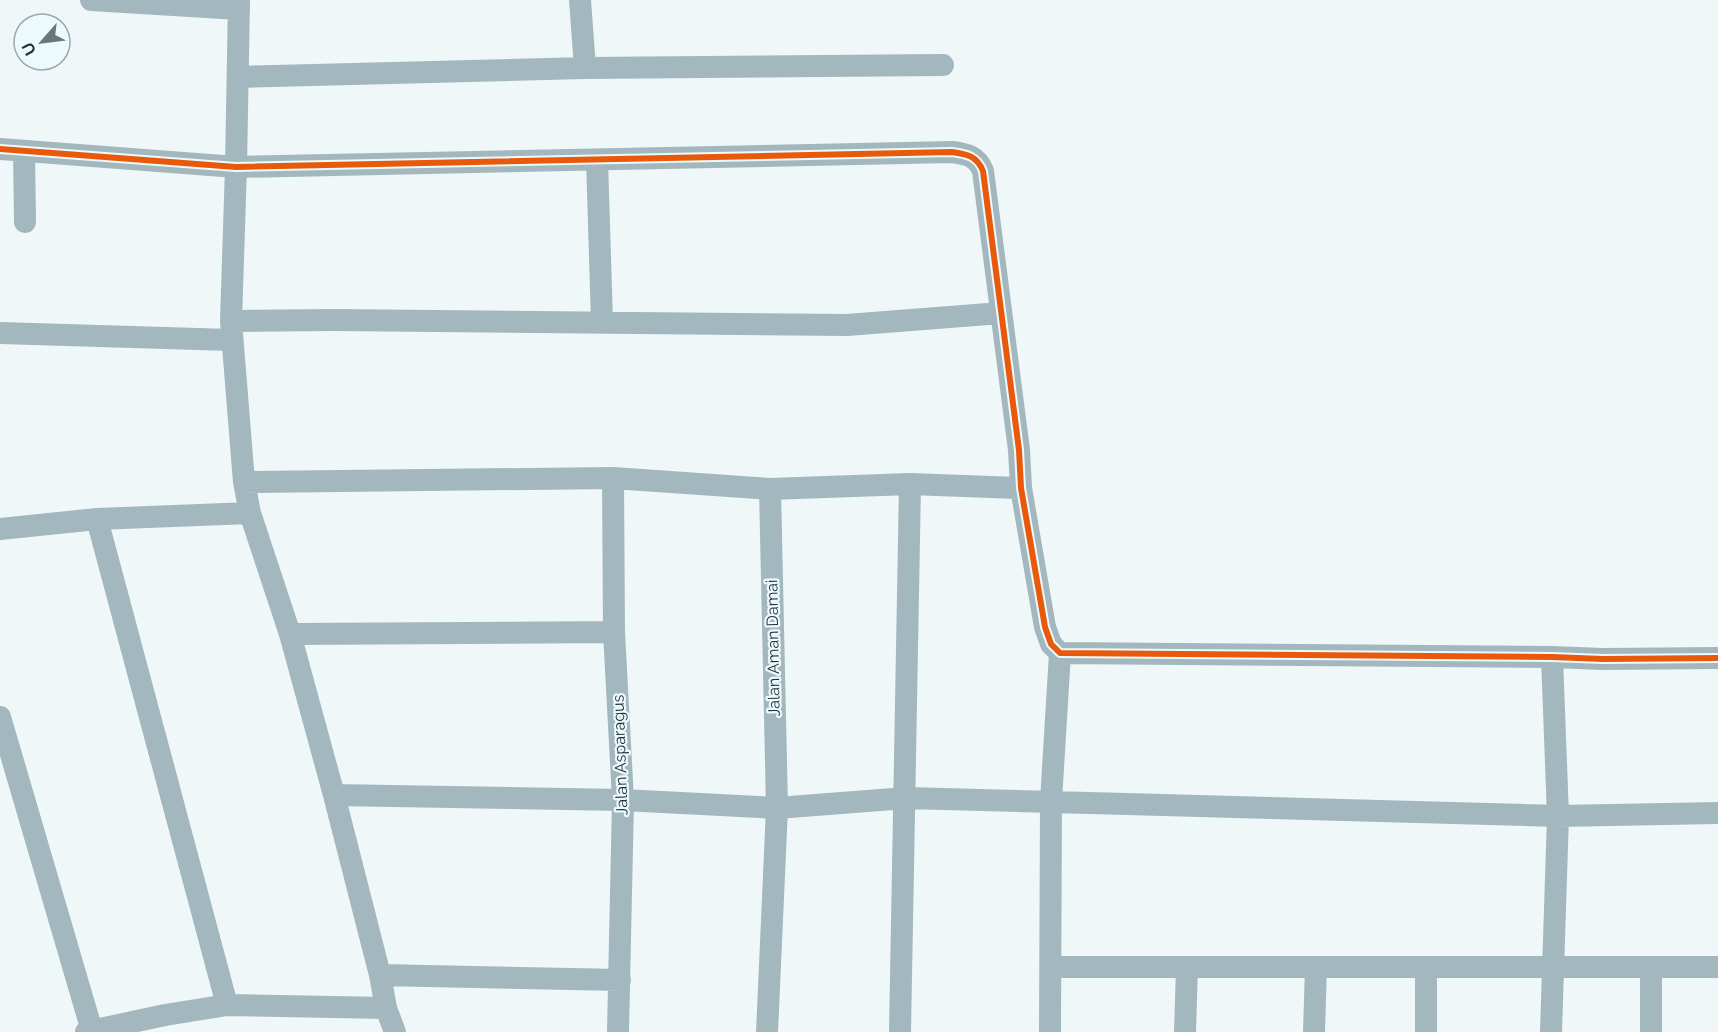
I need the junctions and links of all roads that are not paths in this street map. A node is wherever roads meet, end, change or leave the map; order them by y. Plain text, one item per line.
1 (91, 0) edge
2 (580, 0) edge
3 (239, 5) edge
4 (944, 65) dead end
5 (585, 68) junction
6 (238, 77) junction
7 (0, 149) edge
8 (24, 151) junction
9 (597, 160) junction
10 (236, 167) junction
11 (25, 222) dead end
12 (1001, 313) junction
13 (602, 322) junction
14 (231, 331) junction
15 (0, 333) edge
16 (613, 478) junction
17 (244, 482) junction
18 (910, 484) junction
19 (1021, 488) junction
20 (770, 489) junction
21 (250, 513) junction
22 (97, 519) junction
23 (0, 529) edge
24 (614, 632) junction
25 (291, 634) junction
26 (1060, 653) junction
27 (1552, 657) junction
28 (1718, 658) edge
29 (0, 717) edge
30 (334, 795) junction
31 (906, 798) junction
32 (623, 800) junction
33 (1051, 801) junction
34 (777, 808) junction
35 (1718, 813) edge
36 (1558, 816) junction
37 (1051, 967) junction
38 (1187, 967) junction
39 (1316, 967) junction
40 (1426, 967) junction
41 (1551, 967) junction
42 (1652, 968) junction
43 (1718, 968) edge
44 (380, 975) junction
45 (620, 980) junction
46 (228, 1005) junction
47 (386, 1008) junction
48 (92, 1031) edge
49 (86, 1032) edge
50 (395, 1032) edge
51 (618, 1032) edge
52 (767, 1032) edge
53 (900, 1032) edge
54 (1050, 1032) edge
55 (1185, 1032) edge
56 (1314, 1032) edge
57 (1426, 1032) edge
58 (1551, 1032) edge
59 (1651, 1032) edge

1 - 3 street
2 - 5 street
3 - 6 street
4 - 5 street
5 - 6 street
6 - 10 street
7 - 8 street
8 - 10 street
8 - 11 street
9 - 10 street
9 - 12 street
9 - 13 street
10 - 14 street
12 - 13 street
12 - 19 street
13 - 14 street
14 - 15 street
14 - 17 street
16 - 17 street
16 - 20 street
16 - 24 street, Jalan Asparagus
17 - 21 street
18 - 19 street
18 - 20 street
18 - 31 street
19 - 26 street
20 - 34 street, Jalan Aman Damai
21 - 22 street
21 - 25 street
22 - 23 street
22 - 46 street
24 - 25 street
24 - 32 street, Jalan Asparagus
25 - 30 street
26 - 27 street
26 - 33 street
27 - 28 street
27 - 36 street
29 - 48 street
30 - 32 street
30 - 44 street
31 - 33 street
31 - 34 street
31 - 53 street
32 - 34 street
32 - 45 street, Jalan Asparagus
33 - 36 street
33 - 37 street
34 - 52 street, Jalan Aman Damai
35 - 36 street
36 - 41 street
37 - 38 street
37 - 54 street
38 - 39 street
38 - 55 street
39 - 40 street
39 - 56 street
40 - 41 street
40 - 57 street
41 - 42 street
41 - 58 street
42 - 43 street
42 - 59 street
44 - 45 street
44 - 47 street
45 - 51 street, Jalan Asparagus
46 - 47 street
46 - 48 street
47 - 50 street
48 - 49 street

